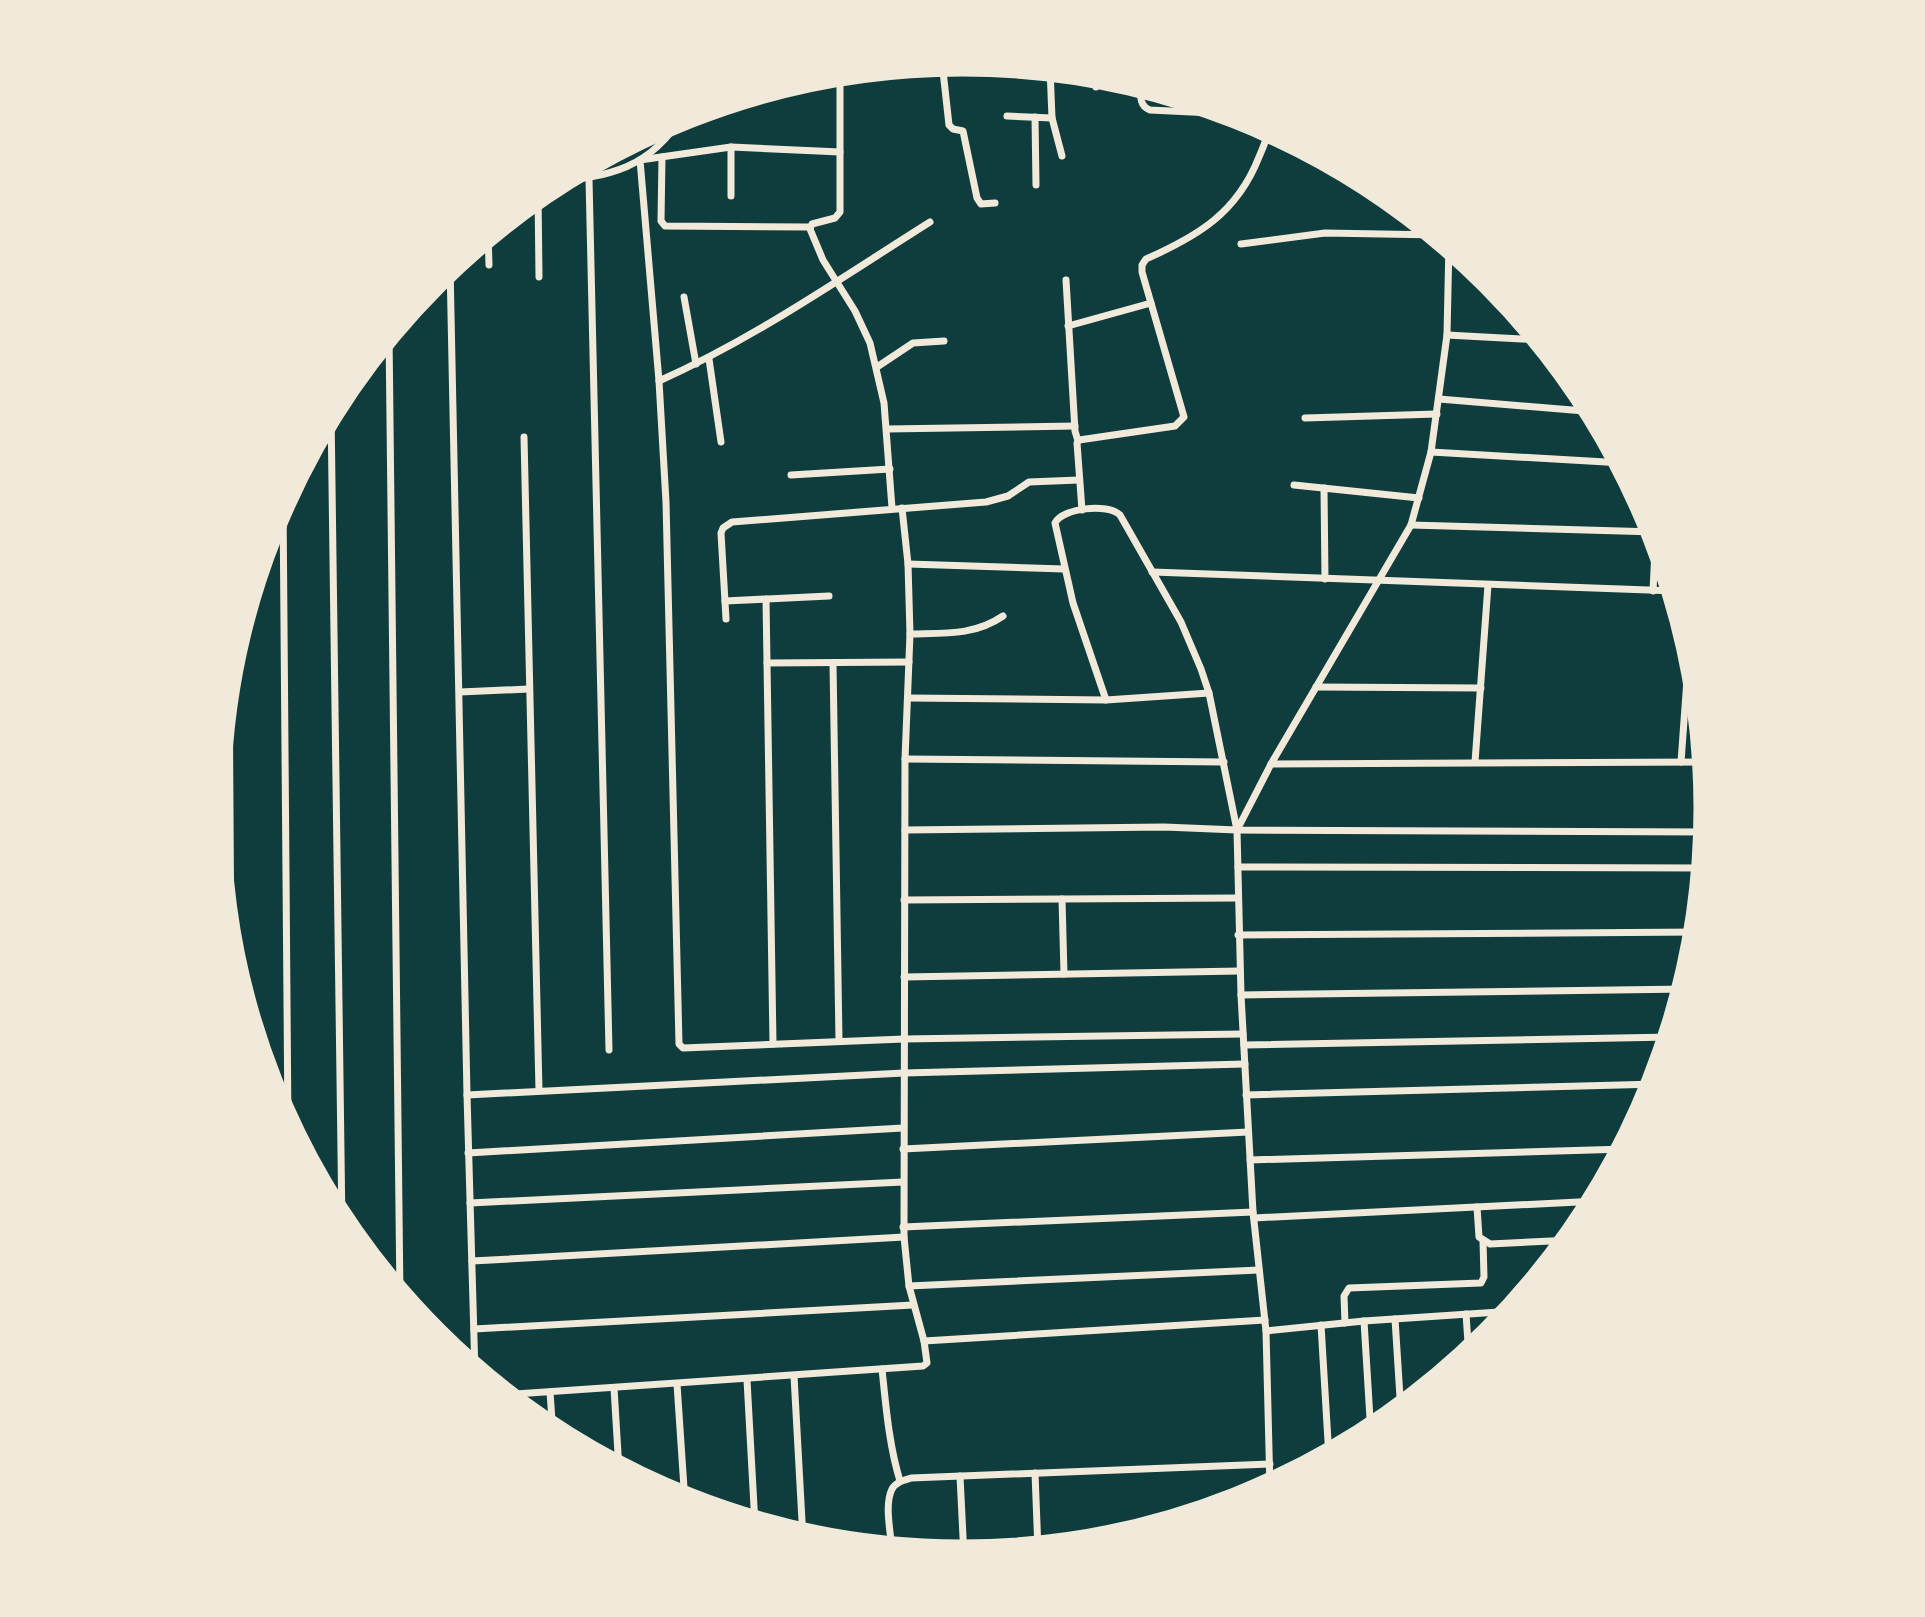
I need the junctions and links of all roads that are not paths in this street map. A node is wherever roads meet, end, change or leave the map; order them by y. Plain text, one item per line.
1 (942, 72) edge
2 (1050, 77) edge
3 (840, 82) edge
4 (1141, 94) edge
5 (1203, 113) edge
6 (1007, 116) dead end
7 (1035, 117) junction
8 (1052, 118) junction
9 (674, 131) edge
10 (1266, 138) edge
11 (731, 146) junction
12 (840, 152) junction
13 (1062, 156) dead end
14 (662, 157) junction
15 (640, 160) junction
16 (589, 179) junction
17 (578, 180) edge
18 (1036, 186) dead end
19 (731, 196) dead end
20 (995, 203) dead end
21 (538, 207) edge
22 (930, 222) dead end
23 (810, 227) junction
24 (1424, 235) edge
25 (1241, 244) dead end
26 (488, 245) edge
27 (1448, 255) edge
28 (489, 265) dead end
29 (539, 277) dead end
30 (450, 280) edge
31 (1066, 280) dead end
32 (837, 281) junction
33 (684, 297) dead end
34 (1151, 303) junction
35 (1068, 326) junction
36 (1447, 335) junction
37 (1530, 339) edge
38 (944, 341) dead end
39 (389, 347) edge
40 (709, 359) junction
41 (696, 365) junction
42 (877, 367) junction
43 (659, 381) junction
44 (1439, 399) junction
45 (1583, 411) edge
46 (1437, 414) junction
47 (1305, 418) dead end
48 (1074, 426) junction
49 (331, 429) edge
50 (887, 429) junction
51 (524, 437) dead end
52 (1078, 441) junction
53 (721, 442) dead end
54 (1431, 452) junction
55 (1612, 462) edge
56 (890, 469) junction
57 (791, 475) dead end
58 (1079, 480) junction
59 (1294, 485) dead end
60 (1324, 488) junction
61 (1419, 498) junction
62 (892, 508) junction
63 (902, 508) junction
64 (1082, 510) junction
65 (283, 524) edge
66 (1412, 525) junction
67 (1644, 530) edge
68 (1655, 558) edge
69 (908, 564) junction
70 (1065, 569) junction
71 (1152, 572) junction
72 (1325, 579) junction
73 (1378, 581) junction
74 (1488, 585) junction
75 (1653, 591) junction
76 (1666, 591) edge
77 (829, 596) dead end
78 (766, 599) junction
79 (725, 601) junction
80 (1003, 616) dead end
81 (726, 619) dead end
82 (910, 634) junction
83 (909, 662) junction
84 (767, 663) junction
85 (833, 663) junction
86 (1687, 678) edge
87 (1687, 682) joint
88 (1316, 687) junction
89 (1481, 688) junction
90 (529, 689) junction
91 (460, 692) junction
92 (1209, 693) junction
93 (908, 698) junction
94 (1106, 700) junction
95 (230, 736) edge
96 (905, 759) junction
97 (1224, 762) junction
98 (1475, 762) junction
99 (1681, 762) junction
100 (1698, 762) edge
101 (1271, 764) junction
102 (905, 830) junction
103 (1237, 830) junction
104 (1699, 832) edge
105 (1238, 867) junction
106 (1697, 867) edge
107 (231, 891) edge
108 (1238, 898) junction
109 (1062, 899) junction
110 (904, 900) junction
111 (1688, 932) edge
112 (1238, 934) junction
113 (1240, 971) junction
114 (1064, 974) junction
115 (904, 977) junction
116 (1676, 989) edge
117 (1241, 995) junction
118 (1243, 1034) junction
119 (1662, 1037) edge
120 (904, 1039) junction
121 (839, 1041) junction
122 (774, 1044) junction
123 (1244, 1045) junction
124 (609, 1050) dead end
125 (1245, 1065) junction
126 (904, 1073) junction
127 (1645, 1084) edge
128 (538, 1091) junction
129 (467, 1095) junction
130 (1246, 1096) junction
131 (288, 1103) edge
132 (904, 1128) junction
133 (1248, 1132) junction
134 (903, 1149) junction
135 (1615, 1149) edge
136 (468, 1153) junction
137 (1250, 1160) junction
138 (903, 1182) junction
139 (1585, 1202) edge
140 (470, 1203) junction
141 (342, 1205) edge
142 (1477, 1207) junction
143 (1253, 1215) junction
144 (903, 1227) junction
145 (904, 1237) junction
146 (1483, 1241) junction
147 (1559, 1241) edge
148 (472, 1261) junction
149 (1259, 1270) junction
150 (400, 1283) edge
151 (909, 1286) junction
152 (913, 1304) junction
153 (1499, 1312) edge
154 (1466, 1314) junction
155 (1395, 1319) junction
156 (1265, 1320) junction
157 (1364, 1321) junction
158 (1345, 1323) junction
159 (1321, 1325) junction
160 (474, 1329) junction
161 (1266, 1331) junction
162 (924, 1341) junction
163 (1468, 1343) edge
164 (475, 1360) edge
165 (882, 1370) junction
166 (794, 1376) junction
167 (747, 1380) junction
168 (677, 1384) junction
169 (614, 1388) junction
170 (550, 1392) junction
171 (516, 1394) edge
172 (1400, 1401) edge
173 (552, 1420) edge
174 (1370, 1422) edge
175 (1328, 1448) edge
176 (618, 1459) edge
177 (1270, 1464) junction
178 (1035, 1473) junction
179 (960, 1476) junction
180 (1270, 1477) edge
181 (901, 1481) junction
182 (684, 1490) edge
183 (754, 1515) edge
184 (802, 1527) edge
185 (1038, 1541) edge
186 (891, 1542) edge
187 (963, 1545) edge

1 - 20 street
2 - 8 street
3 - 12 street
4 - 5 street
6 - 7 street
7 - 8 street
7 - 18 street
8 - 13 street
9 - 15 street
10 - 34 street
11 - 12 street
11 - 14 street
11 - 19 street
12 - 23 street
14 - 15 street
14 - 23 street
15 - 16 street
15 - 43 street
16 - 17 street
16 - 124 street
21 - 29 street
22 - 32 street
23 - 32 street
24 - 25 street
26 - 28 street
27 - 36 street
30 - 91 street
31 - 35 street
32 - 40 street
32 - 42 street
33 - 41 street
34 - 35 street
34 - 52 street
35 - 48 street
36 - 37 street
36 - 44 street
38 - 42 street
39 - 150 street
40 - 41 street
40 - 53 street
41 - 43 street
42 - 50 street
43 - 122 street
44 - 45 street
44 - 46 street
46 - 47 street
46 - 54 street
48 - 50 street
48 - 52 street
49 - 141 street
50 - 56 street
51 - 90 street
52 - 58 street
54 - 55 street
54 - 61 street
56 - 57 street
56 - 62 street
58 - 63 street
58 - 64 street
59 - 60 street
60 - 61 street
60 - 72 street
61 - 66 street
62 - 63 street
62 - 79 street
63 - 69 street
64 - 70 street
64 - 71 street
65 - 131 street
66 - 67 street
66 - 73 street
68 - 75 street
69 - 70 street
69 - 82 street
70 - 94 street
71 - 72 street
71 - 92 street
72 - 73 street
73 - 74 street
73 - 88 street
74 - 75 street
74 - 89 street
75 - 76 street
77 - 78 street
78 - 79 street
78 - 84 street
79 - 81 street
80 - 82 street
82 - 83 street
83 - 85 street
83 - 93 street
84 - 85 street
84 - 122 street
85 - 121 street
86 - 87 street
87 - 99 street
88 - 89 street
88 - 101 street
89 - 98 street
90 - 91 street
90 - 128 street
91 - 129 street
92 - 94 street
92 - 97 street
93 - 94 street
93 - 96 street
95 - 107 street
96 - 97 street
96 - 102 street
97 - 103 street
98 - 99 street
98 - 101 street
99 - 100 street
101 - 103 street
102 - 103 street
102 - 110 street
103 - 104 street
103 - 105 street
105 - 106 street
105 - 108 street
108 - 109 street
108 - 112 street
109 - 110 street
109 - 114 street
110 - 115 street
111 - 112 street
112 - 113 street
113 - 114 street
113 - 117 street
114 - 115 street
115 - 120 street
116 - 117 street
117 - 118 street
118 - 120 street
118 - 123 street
119 - 123 street
120 - 121 street
120 - 126 street
121 - 122 street
123 - 125 street
125 - 126 street
125 - 130 street
126 - 128 street
126 - 132 street
127 - 130 street
128 - 129 street
129 - 136 street
130 - 133 street
132 - 134 street
132 - 136 street
133 - 134 street
133 - 137 street
134 - 138 street
135 - 137 street
136 - 140 street
137 - 143 street
138 - 140 street
138 - 144 street
139 - 142 street
140 - 148 street
142 - 143 street
142 - 146 street
143 - 144 street
143 - 149 street
144 - 145 street
145 - 148 street
145 - 151 street
146 - 147 street
146 - 158 street
148 - 160 street
149 - 151 street
149 - 156 street
151 - 152 street
152 - 160 street
152 - 162 street
153 - 154 street
154 - 155 street
154 - 163 street
155 - 157 street
155 - 172 street
156 - 161 street
156 - 162 street
157 - 158 street
157 - 174 street
158 - 159 street
159 - 161 street
159 - 175 street
160 - 164 street
161 - 177 street
162 - 165 street
165 - 166 street
165 - 181 street
166 - 167 street
166 - 184 street
167 - 168 street
167 - 183 street
168 - 169 street
168 - 182 street
169 - 170 street
169 - 176 street
170 - 171 street
170 - 173 street
177 - 178 street
177 - 180 street
178 - 179 street
178 - 185 street
179 - 181 street
179 - 187 street
181 - 186 street

